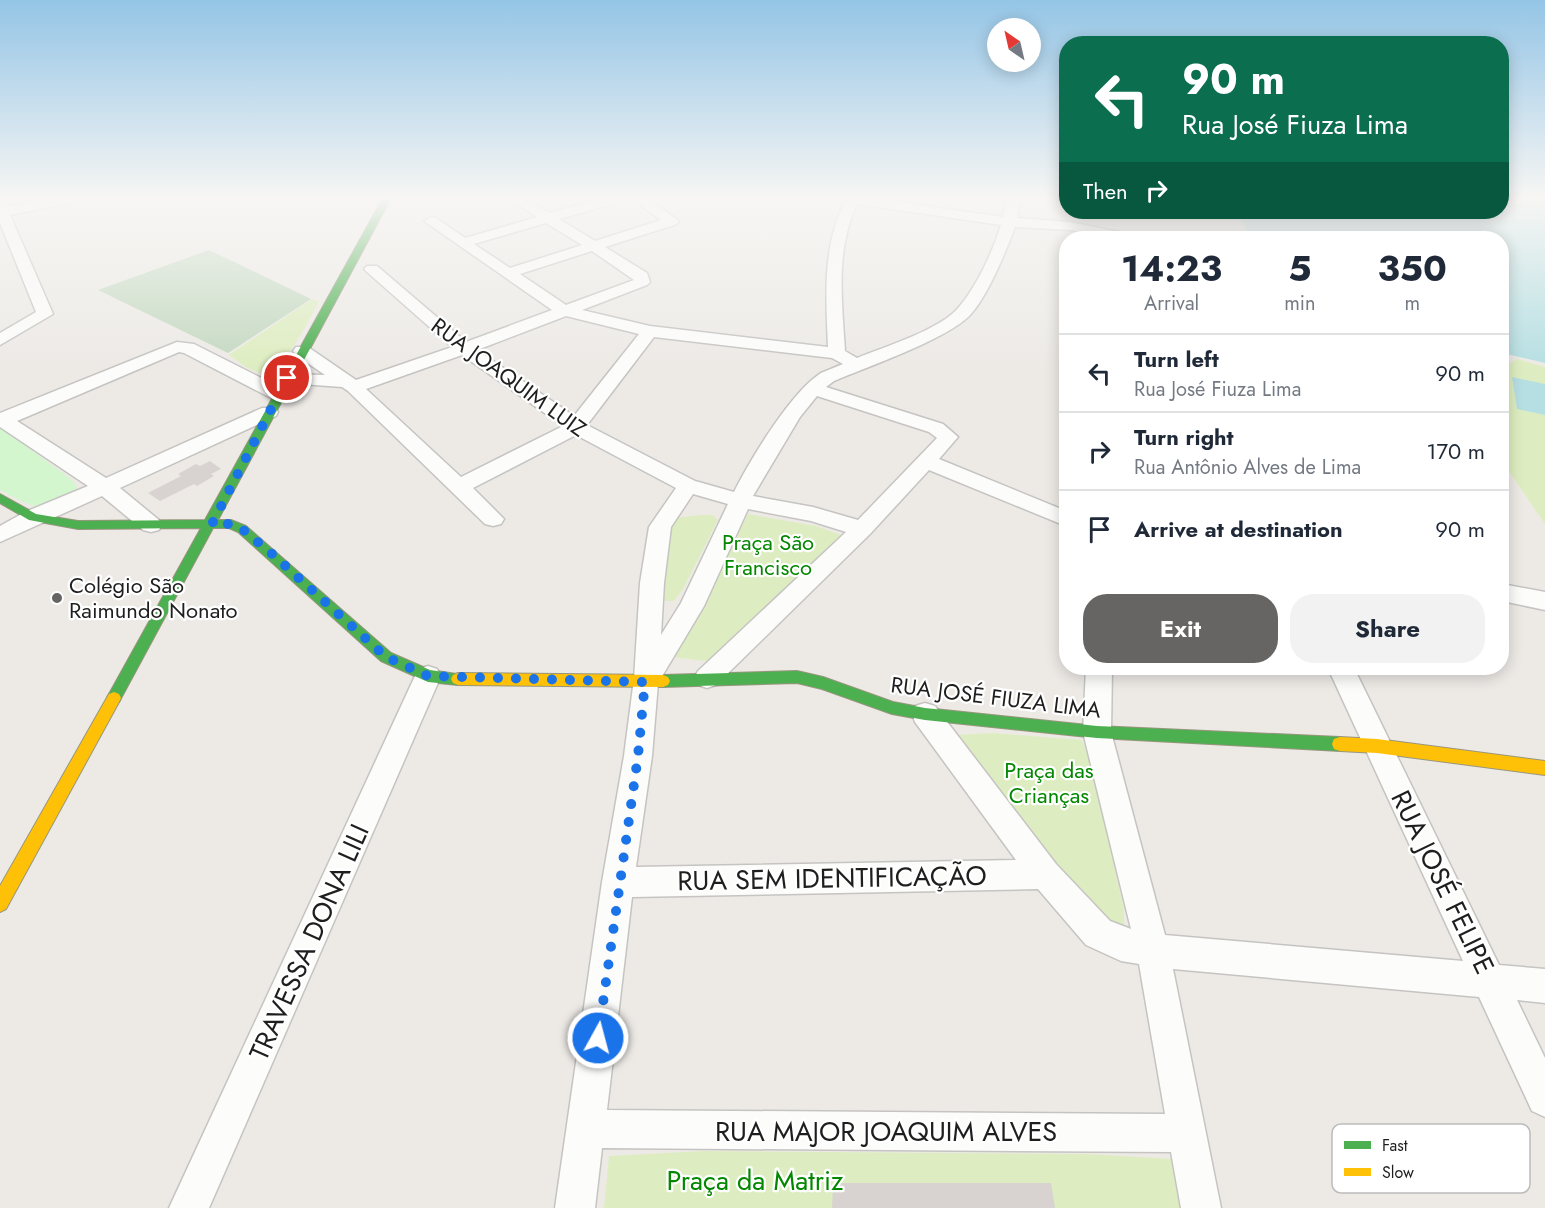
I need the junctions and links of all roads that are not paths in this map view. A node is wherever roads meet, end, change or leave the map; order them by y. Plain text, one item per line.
1 (19, 254) edge
2 (356, 254) edge
3 (479, 254) edge
4 (568, 254) edge
5 (608, 254) edge
6 (835, 254) edge
7 (996, 254) edge
8 (372, 269) dead end
9 (508, 273) junction
10 (564, 311) junction
11 (650, 332) junction
12 (0, 340) edge
13 (464, 349) junction
14 (302, 351) junction
15 (846, 358) junction
16 (287, 378) junction
17 (351, 385) junction
18 (813, 389) junction
19 (274, 404) junction
20 (1, 420) edge
21 (575, 428) junction
22 (926, 461) junction
23 (688, 486) junction
24 (105, 487) junction
25 (459, 487) junction
26 (0, 498) edge
27 (741, 501) junction
28 (1059, 516) edge
29 (33, 517) junction
30 (493, 519) dead end
31 (212, 524) junction
32 (151, 525) junction
33 (862, 529) junction
34 (0, 535) edge
35 (1509, 594) edge
36 (1545, 601) edge
37 (1099, 675) edge
38 (1344, 675) edge
39 (428, 676) junction
40 (707, 678) junction
41 (645, 682) junction
42 (925, 714) junction
43 (1097, 732) junction
44 (1377, 746) junction
45 (1545, 768) edge
46 (1045, 874) junction
47 (618, 882) junction
48 (0, 903) edge
49 (1153, 950) junction
50 (1491, 981) junction
51 (1545, 986) edge
52 (1545, 1098) edge
53 (586, 1129) junction
54 (1185, 1132) junction
55 (189, 1208) edge
56 (575, 1208) edge
57 (1201, 1208) edge

1 - 12 street
2 - 14 street
3 - 9 street
4 - 9 street
5 - 10 street
6 - 15 street
7 - 15 street
8 - 13 street, RUA JOAQUIM LUIZ
9 - 10 street
10 - 11 street
10 - 13 street
11 - 15 street
11 - 21 street
13 - 17 street
13 - 21 street, RUA JOAQUIM LUIZ
14 - 16 street
14 - 17 street
15 - 18 street
16 - 17 street
16 - 19 street
17 - 25 street
18 - 22 street
18 - 27 street
19 - 20 street
19 - 24 street
19 - 31 street
20 - 24 street
21 - 23 street, RUA JOAQUIM LUIZ
21 - 25 street
22 - 28 street
22 - 33 street
23 - 27 street, RUA JOAQUIM LUIZ
23 - 41 street
24 - 29 street
24 - 32 street
25 - 30 street
26 - 29 street, RUA JOSÉ FIUZA LIMA
27 - 33 street, RUA JOAQUIM LUIZ
27 - 41 street
29 - 32 street, RUA JOSÉ FIUZA LIMA
29 - 34 street
31 - 32 street, RUA JOSÉ FIUZA LIMA
31 - 39 street, RUA JOSÉ FIUZA LIMA
31 - 48 street
33 - 40 street
35 - 36 street
37 - 43 street
38 - 44 street, RUA JOSÉ FELIPE
39 - 41 street, RUA JOSÉ FIUZA LIMA
39 - 55 street, TRAVESSA DONA LILI
40 - 41 street, RUA JOSÉ FIUZA LIMA
40 - 42 street, RUA JOSÉ FIUZA LIMA
41 - 47 street
42 - 43 street, RUA JOSÉ FIUZA LIMA
42 - 46 street
43 - 44 street, RUA JOSÉ FIUZA LIMA
43 - 49 street
44 - 45 street, RUA JOSÉ FIUZA LIMA
44 - 50 street, RUA JOSÉ FELIPE
46 - 47 street, RUA SEM IDENTIFICAÇÃO
46 - 49 street
47 - 53 street
49 - 50 street
49 - 54 street
50 - 51 street
50 - 52 street, RUA JOSÉ FELIPE
53 - 54 street, RUA MAJOR JOAQUIM ALVES
53 - 56 street
54 - 57 street

